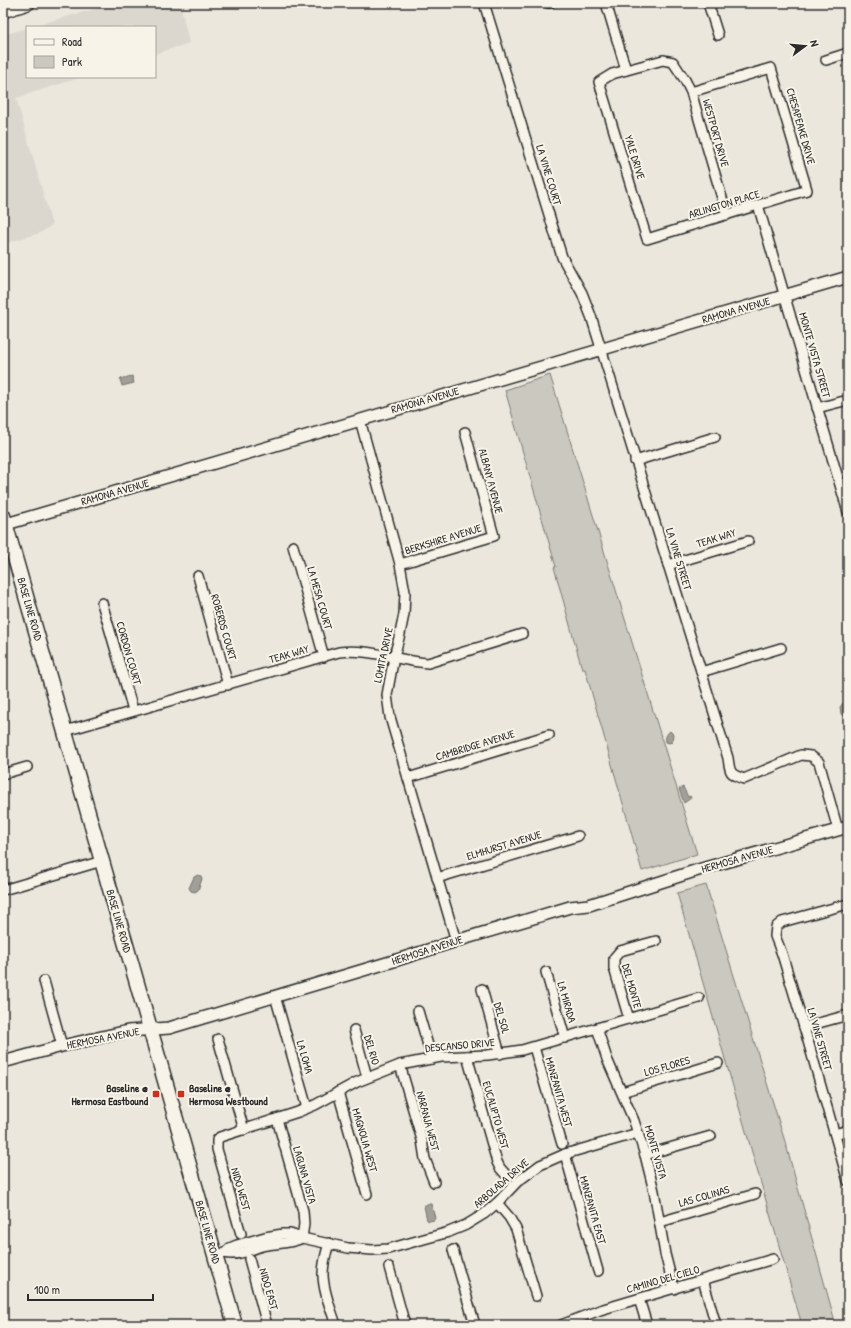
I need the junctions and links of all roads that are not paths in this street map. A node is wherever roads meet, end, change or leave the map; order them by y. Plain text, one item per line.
1 (28, 3) edge
2 (484, 3) edge
3 (606, 3) edge
4 (708, 3) edge
5 (3, 11) edge
6 (718, 35) dead end
7 (848, 53) edge
8 (826, 60) dead end
9 (626, 70) junction
10 (691, 92) junction
11 (807, 190) joint
12 (758, 205) junction
13 (727, 215) junction
14 (647, 240) joint
15 (848, 277) edge
16 (785, 296) junction
17 (601, 349) junction
18 (848, 400) edge
19 (817, 408) junction
20 (360, 420) junction
21 (465, 432) dead end
22 (715, 437) dead end
23 (635, 460) junction
24 (848, 512) edge
25 (4, 522) edge
26 (494, 536) joint
27 (748, 541) dead end
28 (293, 546) dead end
29 (400, 564) junction
30 (668, 565) junction
31 (198, 576) dead end
32 (102, 603) dead end
33 (522, 634) dead end
34 (781, 648) dead end
35 (324, 657) junction
36 (394, 657) junction
37 (701, 672) junction
38 (228, 684) junction
39 (133, 710) junction
40 (64, 731) junction
41 (550, 735) dead end
42 (27, 767) dead end
43 (3, 774) edge
44 (408, 778) junction
45 (843, 829) edge
46 (578, 836) dead end
47 (102, 861) junction
48 (437, 878) junction
49 (3, 890) edge
50 (848, 904) edge
51 (456, 940) junction
52 (656, 941) dead end
53 (546, 972) dead end
54 (44, 981) dead end
55 (482, 989) dead end
56 (275, 996) junction
57 (699, 998) dead end
58 (418, 1011) dead end
59 (848, 1015) edge
60 (629, 1019) junction
61 (597, 1028) junction
62 (804, 1028) junction
63 (149, 1030) junction
64 (354, 1030) dead end
65 (565, 1038) junction
66 (218, 1040) dead end
67 (62, 1046) junction
68 (534, 1047) junction
69 (500, 1054) junction
70 (467, 1056) junction
71 (432, 1059) junction
72 (3, 1062) edge
73 (718, 1063) dead end
74 (400, 1065) junction
75 (367, 1077) junction
76 (338, 1092) junction
77 (622, 1092) junction
78 (307, 1108) junction
79 (277, 1119) junction
80 (244, 1130) junction
81 (848, 1130) edge
82 (638, 1133) junction
83 (835, 1134) junction
84 (711, 1136) dead end
85 (562, 1144) dead end
86 (217, 1150) joint
87 (565, 1154) junction
88 (645, 1155) junction
89 (508, 1177) dead end
90 (848, 1181) edge
91 (434, 1182) dead end
92 (368, 1194) dead end
93 (755, 1194) dead end
94 (497, 1203) junction
95 (660, 1222) junction
96 (241, 1234) dead end
97 (302, 1238) junction
98 (328, 1243) junction
99 (453, 1250) dead end
100 (220, 1254) junction
101 (249, 1259) dead end
102 (773, 1259) dead end
103 (389, 1267) dead end
104 (598, 1271) dead end
105 (703, 1280) junction
106 (674, 1289) junction
107 (536, 1296) dead end
108 (639, 1299) junction
109 (577, 1322) edge
110 (234, 1325) edge
111 (267, 1325) edge
112 (336, 1325) edge
113 (405, 1325) edge
114 (474, 1325) edge
115 (561, 1325) edge
116 (647, 1325) edge
117 (716, 1325) edge

1 - 5 main road
2 - 17 street, LA VINE COURT
3 - 9 street
4 - 6 street
7 - 8 street
9 - 10 street, WESTPORT DRIVE
9 - 14 street, YALE DRIVE
10 - 11 street, CHESAPEAKE DRIVE
10 - 13 street, WESTPORT DRIVE
11 - 12 street, ARLINGTON PLACE
12 - 13 street, ARLINGTON PLACE
12 - 16 street, MONTE VISTA STREET
13 - 14 street, ARLINGTON PLACE
15 - 16 street, RAMONA AVENUE
16 - 17 street, RAMONA AVENUE
16 - 19 street, MONTE VISTA STREET
17 - 20 street, RAMONA AVENUE
17 - 23 street, LA VINE STREET
18 - 19 street
19 - 24 street, MONTE VISTA STREET
20 - 25 street, RAMONA AVENUE
20 - 29 street, LOMITA DRIVE
21 - 26 street, ALBANY AVENUE
22 - 23 street
23 - 30 street, LA VINE STREET
25 - 40 main road, BASE LINE ROAD
26 - 29 street, BERKSHIRE AVENUE
27 - 30 street, TEAK WAY
28 - 35 street, LA MESA COURT
29 - 36 street, LOMITA DRIVE
30 - 37 street, LA VINE STREET
31 - 38 street, ROBERDS COURT
32 - 39 street, CORDON COURT
33 - 36 street, TEAK WAY
34 - 37 street
35 - 36 street, TEAK WAY
35 - 38 street, TEAK WAY
36 - 44 street, LOMITA DRIVE
37 - 45 street, LA VINE STREET
38 - 39 street, TEAK WAY
39 - 40 street, TEAK WAY
40 - 47 main road, BASE LINE ROAD
41 - 44 street, CAMBRIDGE AVENUE
42 - 43 street
44 - 48 street, LOMITA DRIVE
45 - 51 street, HERMOSA AVENUE
46 - 48 street, ELMHURST AVENUE
47 - 49 street
47 - 63 main road, BASE LINE ROAD
48 - 51 street, LOMITA DRIVE
50 - 62 street, LA VINE STREET
51 - 56 street, HERMOSA AVENUE
52 - 60 street, DEL MONTE
53 - 65 street, LA MIRADA
54 - 67 street
55 - 69 street, DEL SOL
56 - 63 street, HERMOSA AVENUE
56 - 78 street, LA LOMA
57 - 60 street, DESCANSO DRIVE
58 - 71 street
59 - 62 street
60 - 61 street, DESCANSO DRIVE
61 - 65 street, DESCANSO DRIVE
61 - 77 street, MONTE VISTA
62 - 83 street, LA VINE STREET
63 - 67 street, HERMOSA AVENUE
63 - 100 main road, BASE LINE ROAD
64 - 75 street, DEL RIO
65 - 68 street, DESCANSO DRIVE
66 - 80 street
67 - 72 street, HERMOSA AVENUE
68 - 69 street, DESCANSO DRIVE
68 - 85 street, MANZANITA WEST
69 - 70 street, DESCANSO DRIVE
70 - 71 street, DESCANSO DRIVE
70 - 89 street, EUCALIPTO WEST
71 - 74 street, DESCANSO DRIVE
73 - 77 street, LOS FLORES
74 - 75 street, DESCANSO DRIVE
74 - 91 street, NARANJA WEST
75 - 76 street, DESCANSO DRIVE
76 - 78 street, DESCANSO DRIVE
76 - 92 street, MAGNOLIA WEST
77 - 82 street, MONTE VISTA
78 - 79 street, DESCANSO DRIVE
79 - 80 street, DESCANSO DRIVE
79 - 97 street, LAGUNA VISTA
80 - 86 street, DESCANSO DRIVE
81 - 83 street
82 - 87 street, ARBOLADA DRIVE
82 - 88 street, MONTE VISTA
83 - 90 street, LA VINE STREET
84 - 88 street
86 - 96 street, NIDO WEST
87 - 94 street, ARBOLADA DRIVE
87 - 104 street, MANZANITA EAST
88 - 95 street, MONTE VISTA
93 - 95 street, LAS COLINAS
94 - 98 street, ARBOLADA DRIVE
94 - 107 street
95 - 106 street, MONTE VISTA
97 - 98 street, ARBOLADA DRIVE
97 - 100 street, ARBOLADA DRIVE
97 - 100 street
98 - 112 street
99 - 114 street
100 - 110 main road, BASE LINE ROAD
101 - 111 street, NIDO EAST
102 - 105 street, CAMINO DEL CIELO
103 - 113 street
105 - 106 street, CAMINO DEL CIELO
105 - 117 street
106 - 108 street, CAMINO DEL CIELO
108 - 109 street, CAMINO DEL CIELO
108 - 116 street
109 - 115 street, CAMINO DEL CIELO

